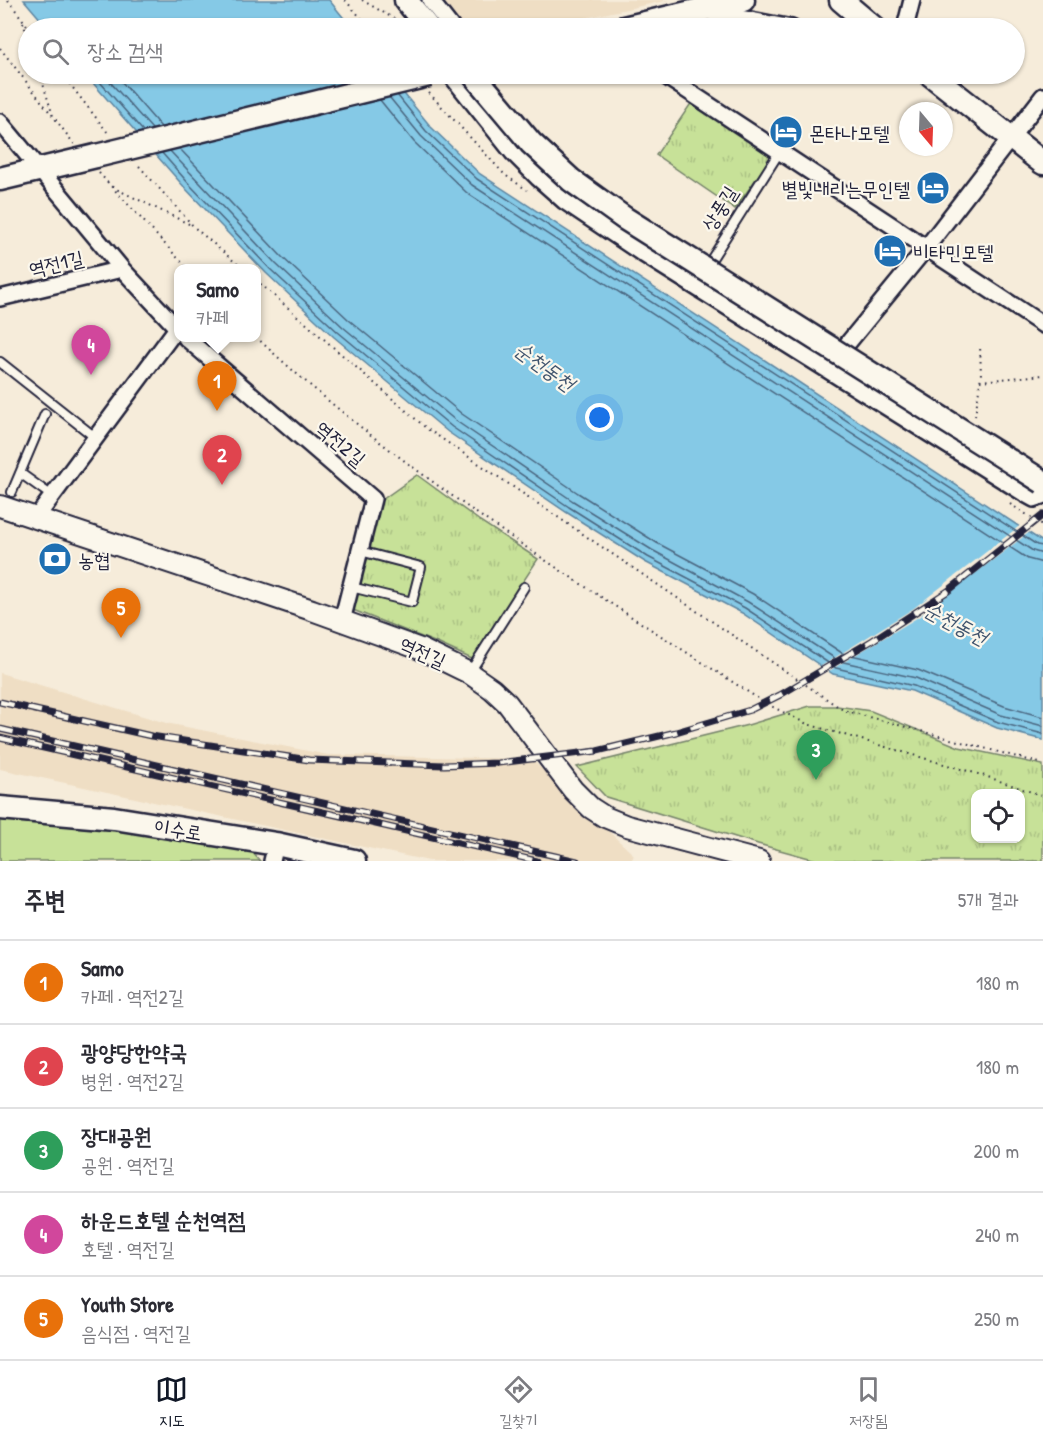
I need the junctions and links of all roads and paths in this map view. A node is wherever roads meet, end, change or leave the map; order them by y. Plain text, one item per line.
1 (8, 0) edge
2 (345, 0) edge
3 (362, 0) edge
4 (394, 0) edge
5 (406, 0) edge
6 (416, 0) edge
7 (430, 0) edge
8 (743, 0) edge
9 (841, 0) edge
10 (912, 0) edge
11 (703, 5) edge
12 (21, 18) edge
13 (361, 18) edge
14 (392, 18) edge
15 (408, 18) edge
16 (420, 18) edge
17 (430, 18) edge
18 (444, 18) edge
19 (658, 18) edge
20 (753, 18) edge
21 (862, 18) edge
22 (908, 18) edge
23 (0, 48) edge
24 (18, 71) edge
25 (28, 84) edge
26 (43, 84) edge
27 (70, 84) edge
28 (396, 84) edge
29 (447, 84) edge
30 (472, 84) edge
31 (481, 84) edge
32 (494, 84) edge
33 (677, 84) edge
34 (942, 84) edge
35 (1043, 96) edge
36 (53, 116) junction
37 (0, 122) edge
38 (1010, 138) junction
39 (115, 141) dead end
40 (780, 151) junction
41 (91, 157) junction
42 (132, 158) dead end
43 (1043, 163) edge
44 (39, 170) junction
45 (0, 179) edge
46 (110, 186) junction
47 (195, 228) junction
48 (926, 248) junction
49 (711, 260) junction
50 (183, 264) edge
51 (237, 264) edge
52 (122, 269) junction
53 (689, 283) junction
54 (261, 284) edge
55 (0, 298) edge
56 (174, 325) edge
57 (1043, 326) edge
58 (174, 339) edge
59 (193, 342) edge
60 (261, 342) edge
61 (980, 345) dead end
62 (845, 346) junction
63 (0, 362) edge
64 (827, 369) junction
65 (1043, 375) edge
66 (980, 381) junction
67 (45, 414) dead end
68 (972, 425) junction
69 (96, 438) junction
70 (1043, 469) edge
71 (20, 473) junction
72 (1043, 482) edge
73 (1043, 490) edge
74 (52, 496) junction
75 (1043, 496) edge
76 (6, 499) edge
77 (36, 518) junction
78 (360, 551) junction
79 (351, 587) junction
80 (524, 587) dead end
81 (342, 621) junction
82 (469, 674) junction
83 (1043, 764) edge
84 (1043, 796) edge
85 (0, 808) edge
86 (274, 853) edge
87 (354, 861) edge
88 (759, 861) edge

1 - 12 path
2 - 13 path
3 - 14 path
4 - 15 street
5 - 16 main road
6 - 17 main road
7 - 18 street
8 - 11 main road
9 - 21 main road
10 - 22 street
11 - 19 main road
11 - 20 street
23 - 24 path
25 - 36 path
26 - 36 path
27 - 39 path
28 - 41 main road, bridge
29 - 53 street
30 - 73 main road
31 - 72 main road, bridge
32 - 49 street
33 - 40 street
34 - 38 main road
35 - 38 street
36 - 41 path
37 - 44 street, 역전2길
38 - 43 main road
38 - 48 street
40 - 48 street
40 - 49 lane, 상풍길
41 - 44 main road
41 - 46 path
42 - 47 path
44 - 45 main road
44 - 52 street, 역전2길
46 - 47 path
46 - 50 path
47 - 51 path
48 - 57 street
48 - 62 street
49 - 53 lane, 상풍길
49 - 62 street
52 - 55 street, 역전1길
52 - 56 street, 역전2길
53 - 64 street
54 - 83 path
58 - 69 street
59 - 78 street, 역전2길
60 - 84 path
61 - 66 path
62 - 64 street
62 - 68 street
63 - 69 lane
64 - 75 street
65 - 66 path
66 - 68 path
67 - 71 lane
68 - 70 street
69 - 74 street
71 - 74 lane
71 - 76 lane
74 - 77 street
76 - 77 street, 역전길
77 - 81 street, 역전길
78 - 79 street, 역전2길
78 - 79 lane
79 - 81 street, 역전2길
80 - 82 lane
81 - 82 street, 역전길
82 - 88 street, 역전길
85 - 86 main road, 이수로
86 - 87 main road, 이수로

